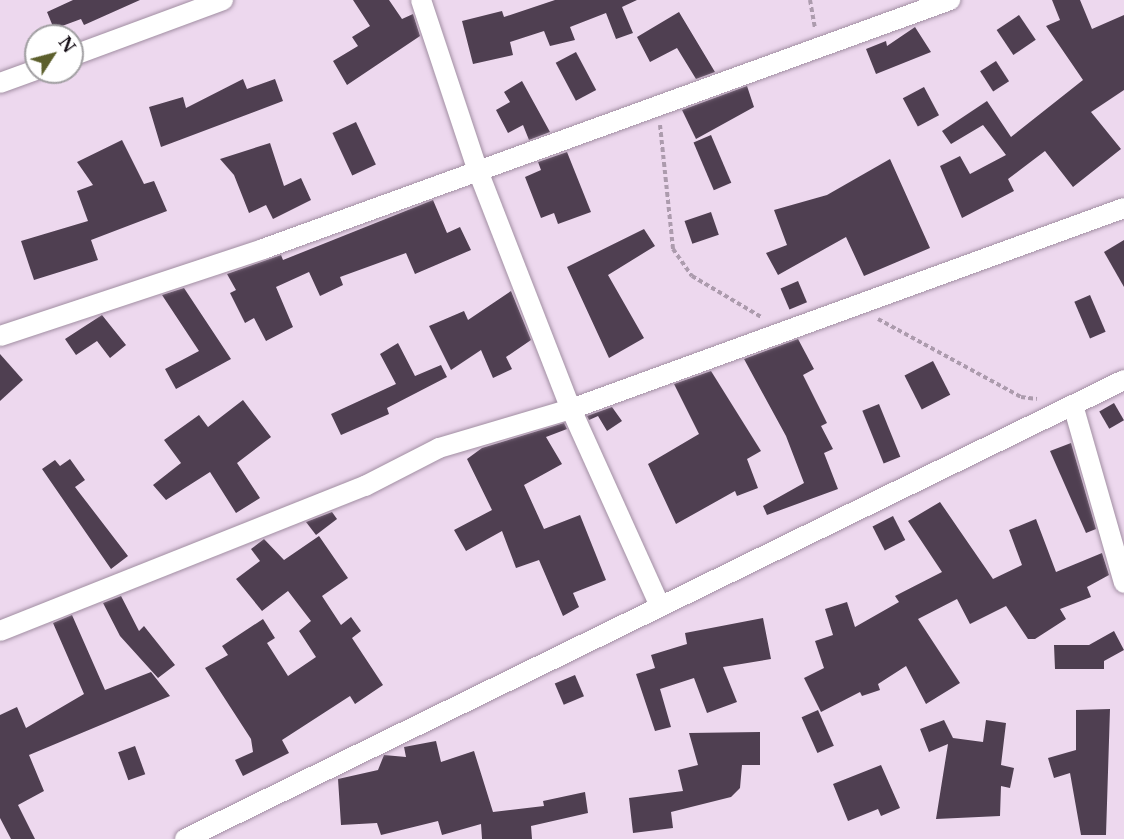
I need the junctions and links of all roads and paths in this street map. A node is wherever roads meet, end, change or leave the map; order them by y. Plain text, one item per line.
1 (223, 0) edge
2 (421, 0) edge
3 (810, 0) edge
4 (950, 0) edge
5 (818, 47) junction
6 (84, 52) edge
7 (24, 74) edge
8 (0, 83) edge
9 (657, 105) junction
10 (478, 171) junction
11 (1124, 207) edge
12 (859, 308) junction
13 (792, 332) junction
14 (0, 336) edge
15 (1124, 381) edge
16 (1073, 405) junction
17 (571, 410) junction
18 (1124, 583) edge
19 (659, 604) junction
20 (0, 631) edge
21 (185, 839) edge

1 - 6 street
2 - 10 street
3 - 5 path
4 - 5 street
5 - 9 street
7 - 8 street
9 - 10 street
9 - 13 path
10 - 14 street
10 - 17 street
11 - 12 street
12 - 13 street
12 - 16 path
13 - 17 street
15 - 16 street
16 - 18 street
16 - 19 street
17 - 19 street
17 - 20 street
19 - 21 street

